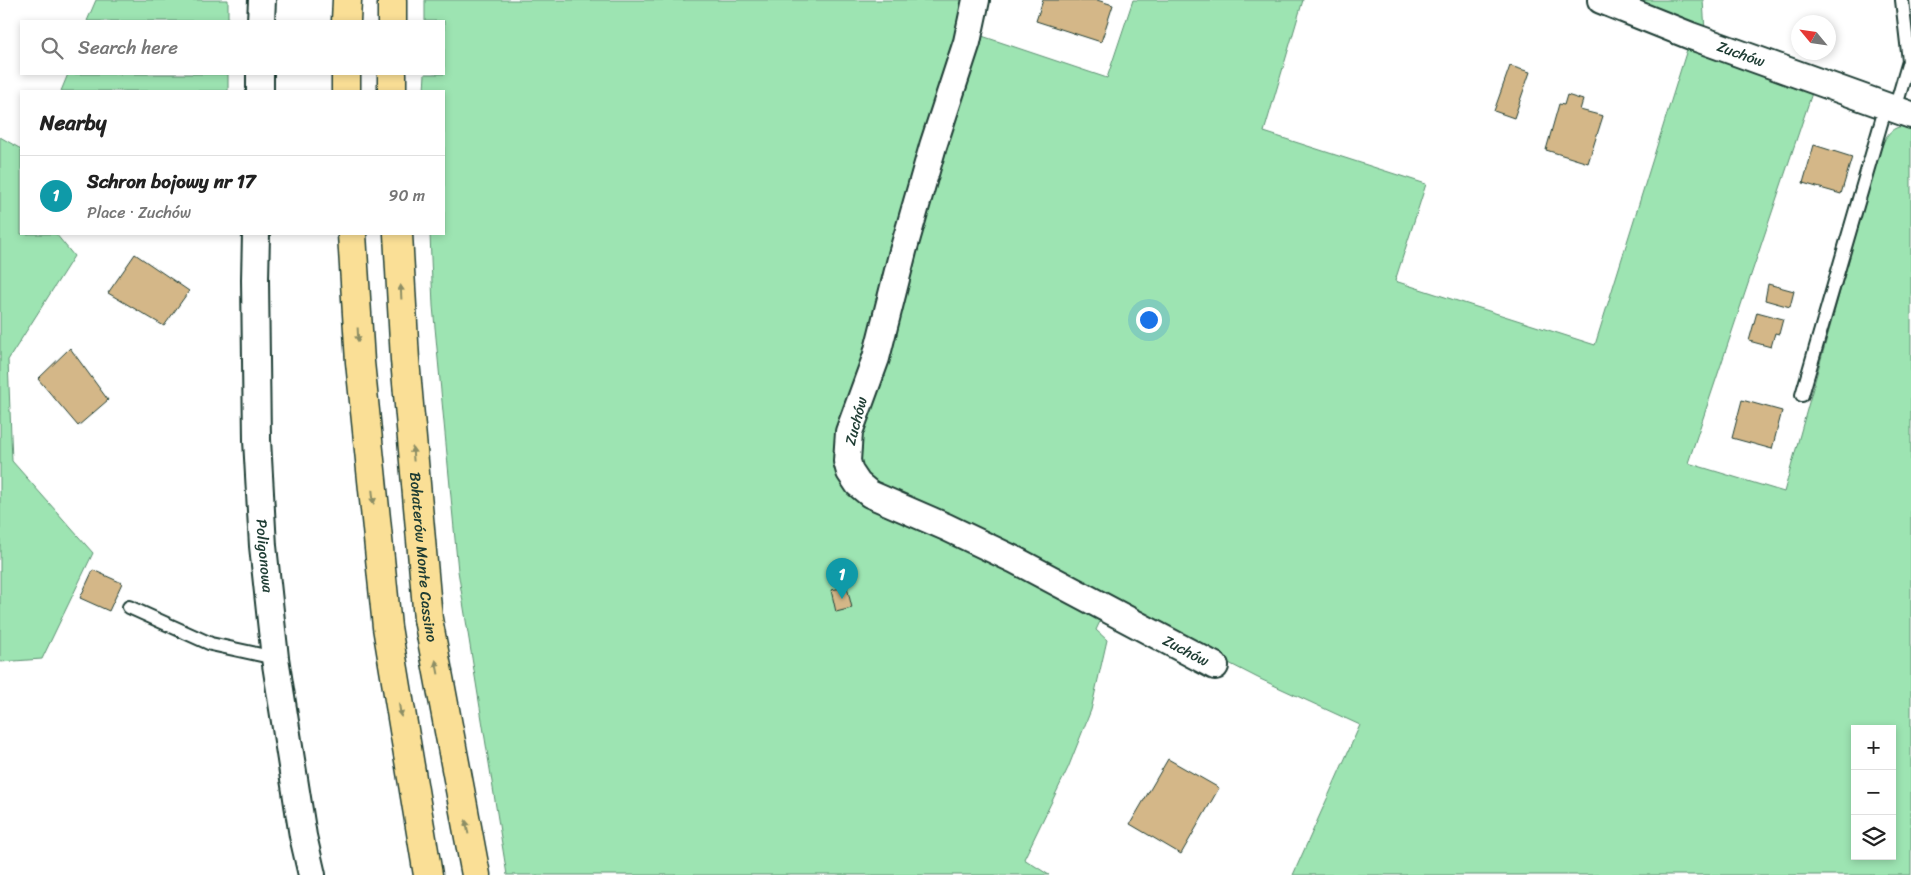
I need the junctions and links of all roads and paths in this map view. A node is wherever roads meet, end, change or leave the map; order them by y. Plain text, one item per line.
1 (262, 0) edge
2 (347, 0) edge
3 (392, 0) edge
4 (976, 0) edge
5 (1601, 0) edge
6 (1902, 0) edge
7 (261, 20) edge
8 (346, 20) edge
9 (392, 20) edge
10 (260, 75) edge
11 (346, 75) edge
12 (392, 75) edge
13 (260, 90) edge
14 (346, 90) edge
15 (392, 90) edge
16 (1897, 110) edge
17 (256, 235) edge
18 (352, 235) edge
19 (398, 235) edge
20 (1802, 395) dead end
21 (129, 607) dead end
22 (275, 658) junction
23 (1215, 666) dead end
24 (312, 875) edge
25 (428, 875) edge
26 (476, 875) edge

1 - 7 street
2 - 8 highway
3 - 9 highway
4 - 23 street, Zuchów
5 - 16 street, Zuchów
6 - 16 lane
10 - 13 street
11 - 14 highway
12 - 15 highway
16 - 20 lane
17 - 22 street, Poligonowa
18 -> 25 highway
26 -> 19 highway, Bohaterów Monte Cassino
21 - 22 lane
22 - 24 street, Poligonowa

